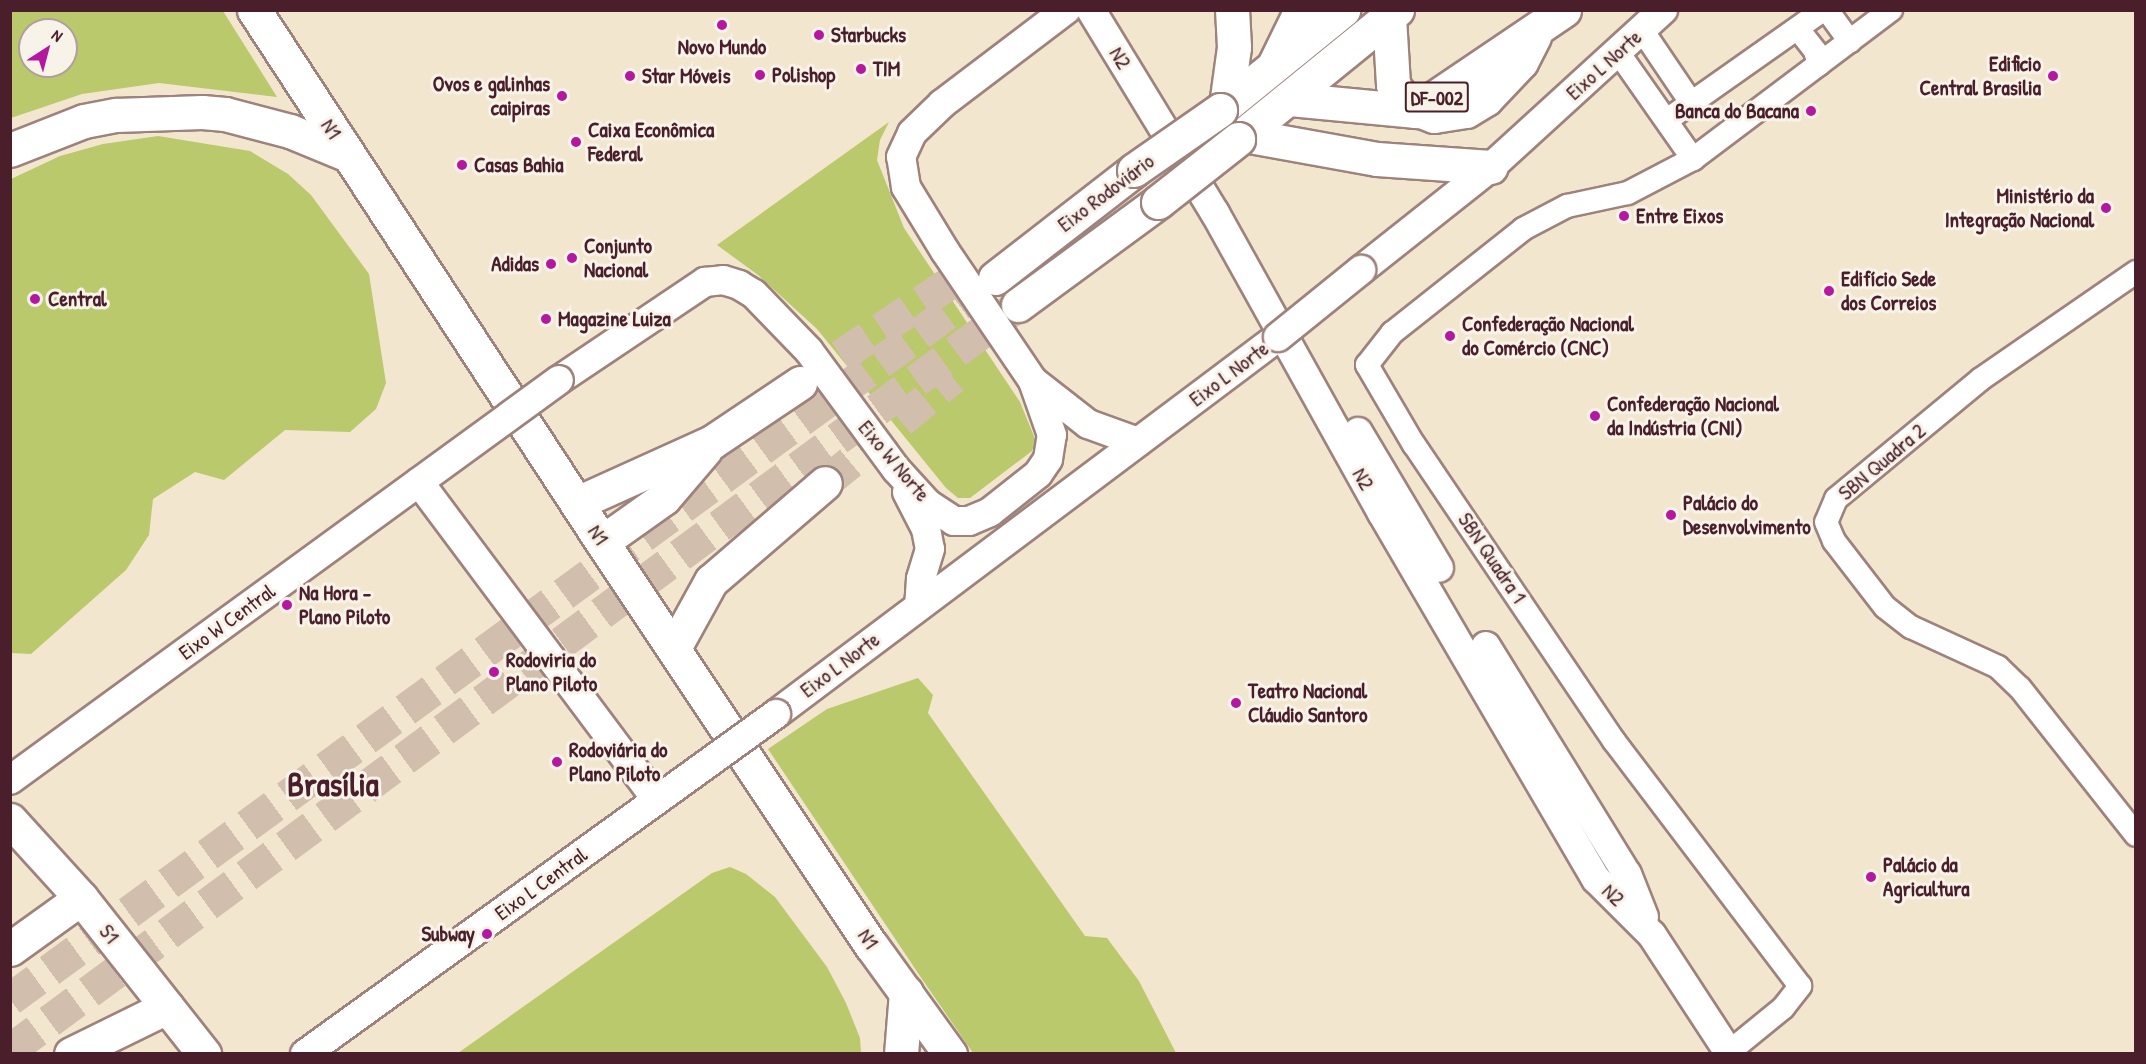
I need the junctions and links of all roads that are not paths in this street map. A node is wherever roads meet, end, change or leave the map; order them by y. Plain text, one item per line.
1 (254, 10) edge
2 (1066, 10) edge
3 (1091, 10) edge
4 (1112, 10) edge
5 (1232, 10) edge
6 (1301, 10) edge
7 (1343, 10) edge
8 (1663, 10) edge
9 (1825, 10) edge
10 (1891, 10) edge
11 (1393, 14) edge
12 (1547, 16) edge
13 (1798, 29) junction
14 (1642, 30) junction
15 (1850, 42) junction
16 (1618, 52) junction
17 (1819, 64) junction
18 (1272, 69) junction
19 (1288, 99) junction
20 (1690, 101) junction
21 (1223, 108) junction
22 (1416, 111) junction
23 (1667, 120) junction
24 (1241, 137) junction
25 (10, 150) edge
26 (348, 155) junction
27 (1693, 159) junction
28 (1491, 167) junction
29 (988, 271) tunnel mouth
30 (2136, 272) edge
31 (1022, 312) tunnel mouth
32 (559, 380) joint
33 (1033, 381) junction
34 (800, 384) tunnel mouth
35 (712, 442) junction
36 (1138, 442) junction
37 (896, 469) junction
38 (419, 482) junction
39 (825, 483) tunnel mouth
40 (577, 503) junction
41 (1382, 513) junction
42 (602, 542) junction
43 (919, 606) junction
44 (1472, 623) junction
45 (674, 648) junction
46 (1513, 691) junction
47 (776, 714) joint
48 (1536, 770) junction
49 (10, 780) edge
50 (657, 800) junction
51 (10, 820) edge
52 (2136, 835) edge
53 (81, 898) junction
54 (1652, 935) junction
55 (10, 949) edge
56 (906, 992) junction
57 (167, 1007) junction
58 (71, 1053) edge
59 (204, 1053) edge
60 (305, 1053) edge
61 (901, 1053) edge
62 (950, 1053) edge
63 (1730, 1053) edge

1 - 26 highway, N1
2 - 33 main road, Eixo W Norte
3 - 41 main road, N2
4 - 44 main road, N2
5 - 21 highway
6 - 18 highway
7 - 18 highway, Eixo Rodoviário
8 - 14 main road, Eixo L Norte
9 - 13 street
9 - 15 street
10 - 15 street
11 - 19 highway, Eixo Rodoviário
11 - 22 highway
12 - 22 highway
13 - 17 street
13 - 20 street
14 - 16 main road, Eixo L Norte
14 - 20 street
15 - 17 street
16 - 23 street
16 - 28 main road, Eixo L Norte
17 - 27 street
18 - 21 highway, Eixo Rodoviário
19 - 22 highway, DF-002
19 - 24 highway, Eixo Rodoviário
20 - 23 street
21 - 29 highway, Eixo Rodoviário, bridge
23 - 27 street
24 - 28 highway
24 - 31 highway, Eixo Rodoviário, bridge
25 - 26 highway
26 - 40 highway, N1
27 - 63 street, SBN Quadra 1
28 - 36 main road, Eixo L Norte, bridge
30 - 52 street, SBN Quadra 2
32 - 37 main road, Eixo W Norte
32 - 38 main road, Eixo W Central, bridge
33 - 36 main road
33 - 37 main road, Eixo W Norte
34 - 35 highway
35 - 40 highway
35 - 42 highway
36 - 43 main road, Eixo L Norte
37 - 43 main road
38 - 49 main road, Eixo W Central, bridge
38 - 50 main road, bridge
39 - 45 highway
40 - 42 highway, N1
41 - 44 main road
41 - 48 main road, N2
42 - 45 highway, N1
43 - 47 main road, Eixo L Norte
44 - 46 main road, N2
45 - 56 highway, N1
46 - 48 main road
46 - 54 main road, N2
47 - 50 main road, Eixo L Central, bridge
48 - 54 main road, N2
50 - 60 main road, Eixo L Central, bridge
51 - 53 highway, S1
53 - 55 highway
53 - 57 highway, S1
54 - 63 main road, N2
56 - 61 highway
56 - 62 highway, N1
57 - 58 highway
57 - 59 highway, S1

